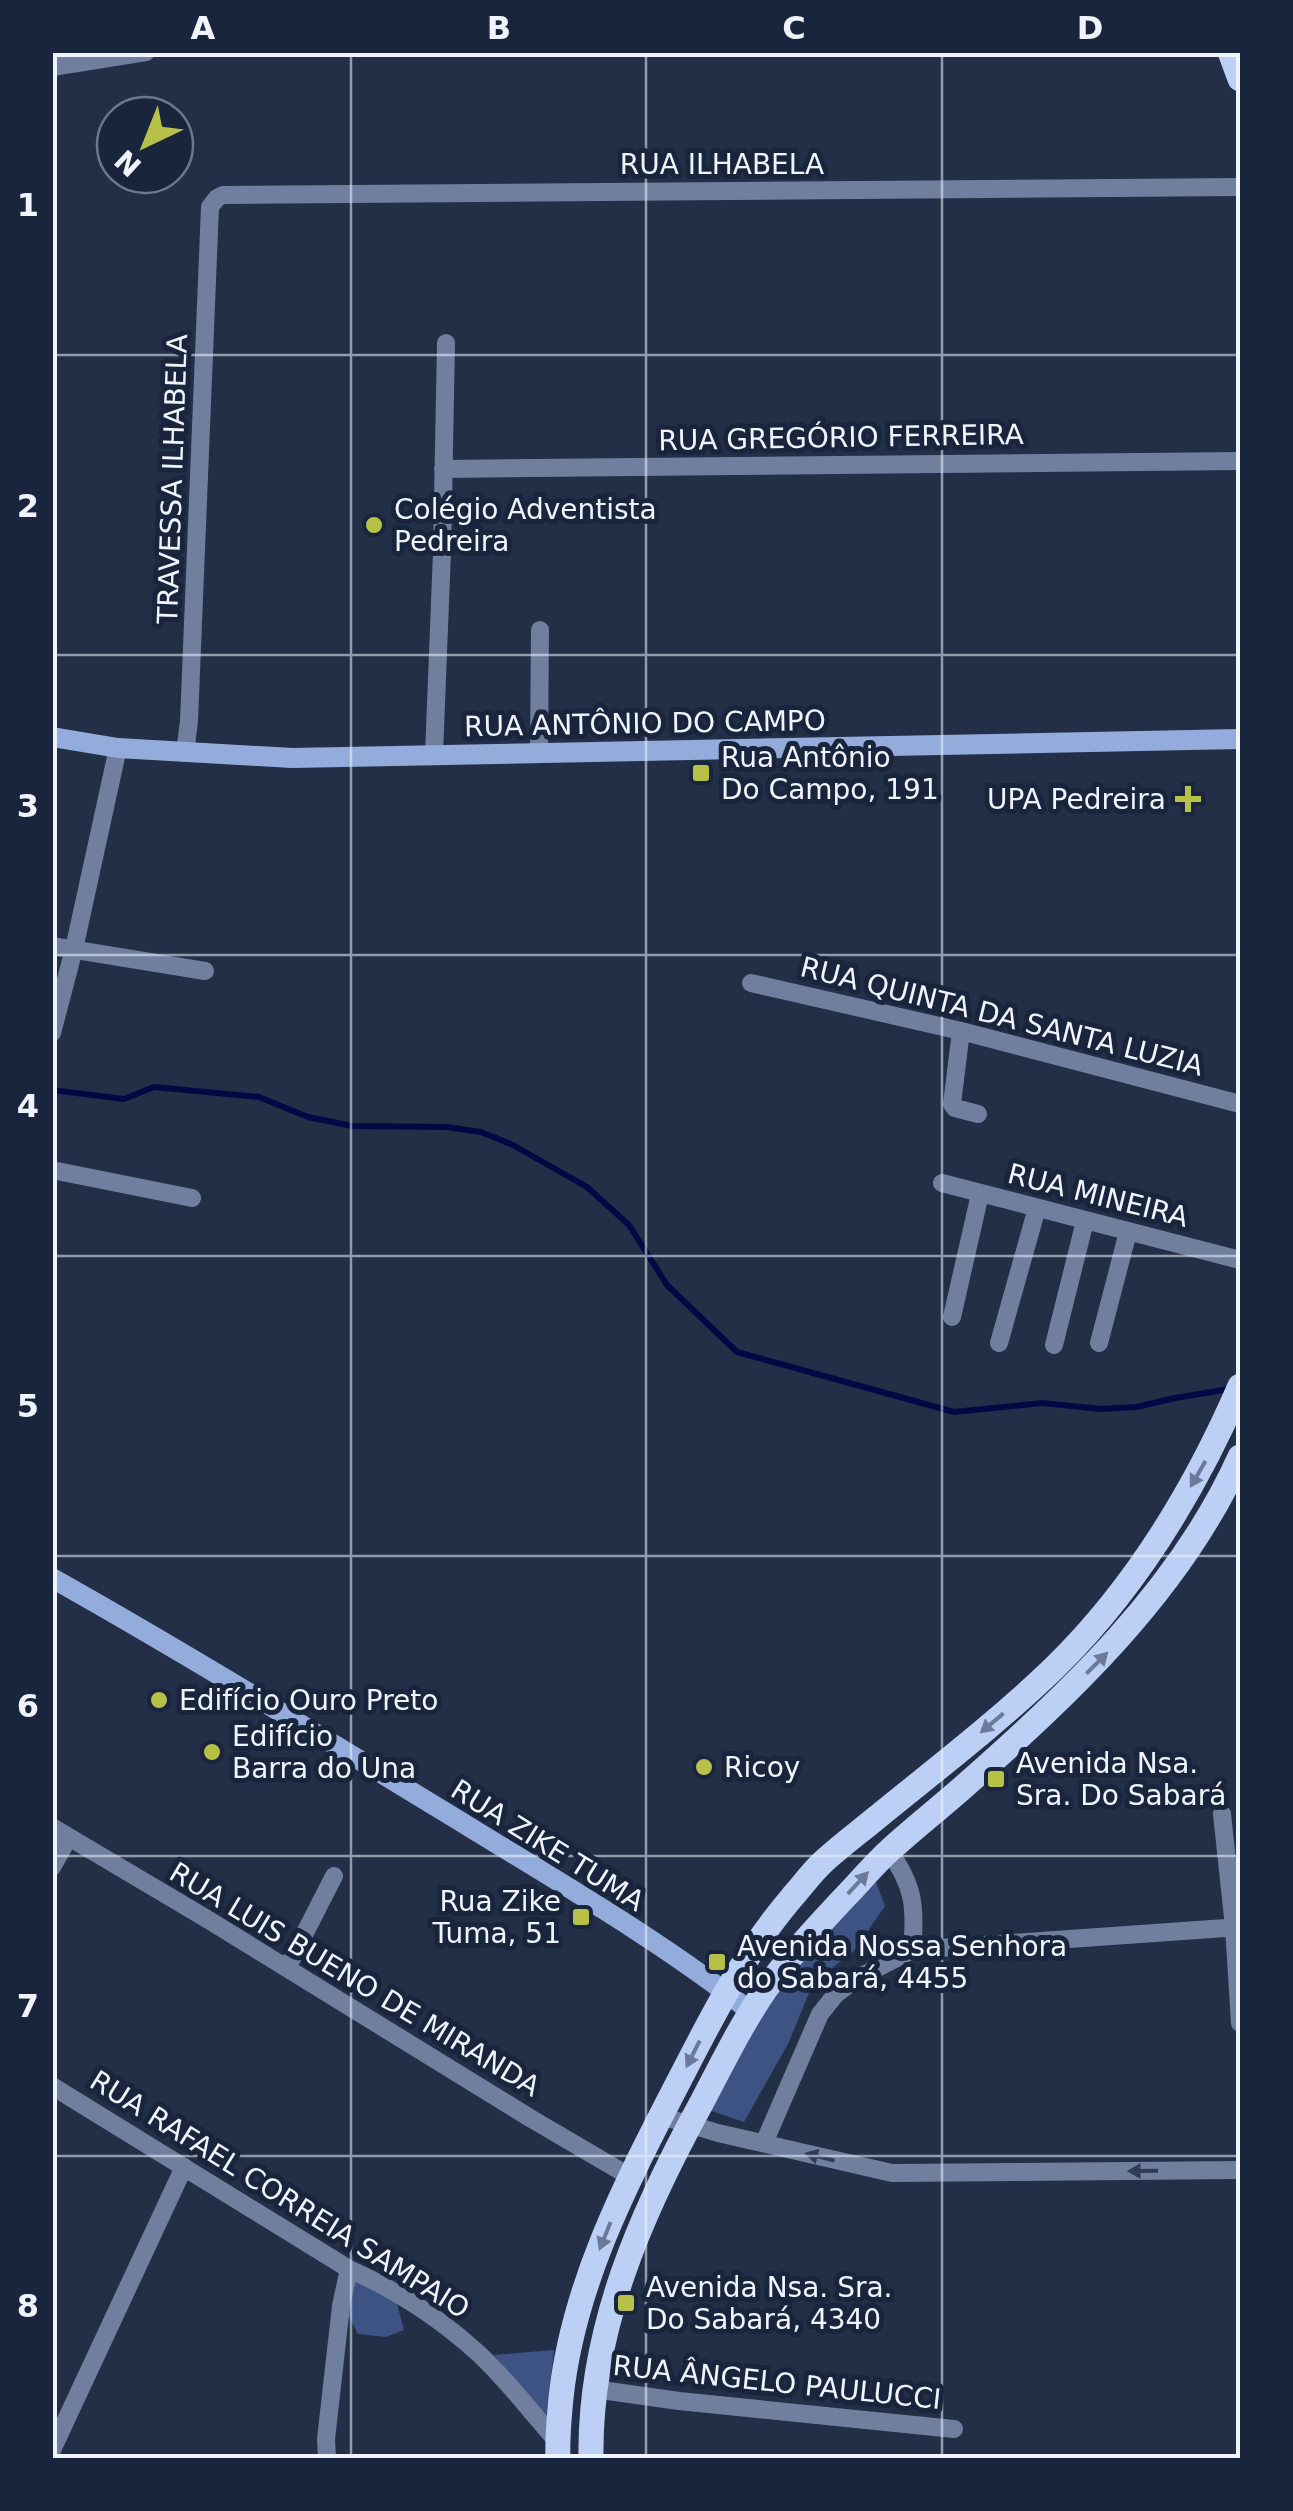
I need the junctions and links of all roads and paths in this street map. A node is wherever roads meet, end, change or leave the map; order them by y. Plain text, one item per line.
1 (1230, 52) edge
2 (143, 53) edge
3 (52, 67) edge
4 (1240, 79) edge
5 (1240, 186) edge
6 (210, 208) joint
7 (446, 343) dead end
8 (1240, 461) edge
9 (443, 469) junction
10 (540, 630) dead end
11 (52, 737) edge
12 (1240, 738) edge
13 (118, 748) junction
14 (539, 752) junction
15 (185, 753) junction
16 (434, 754) junction
17 (52, 946) edge
18 (74, 949) junction
19 (205, 971) dead end
20 (751, 983) dead end
21 (961, 1031) junction
22 (52, 1032) edge
23 (1240, 1104) edge
24 (978, 1114) dead end
25 (52, 1170) edge
26 (942, 1183) dead end
27 (980, 1194) junction
28 (192, 1198) dead end
29 (1037, 1208) junction
30 (1085, 1221) junction
31 (1128, 1232) junction
32 (1240, 1260) edge
33 (952, 1317) dead end
34 (999, 1343) dead end
35 (1099, 1344) dead end
36 (1054, 1345) dead end
37 (1240, 1386) edge
38 (1240, 1457) edge
39 (52, 1578) edge
40 (1222, 1814) dead end
41 (52, 1827) edge
42 (70, 1838) junction
43 (889, 1851) junction
44 (52, 1868) edge
45 (334, 1876) dead end
46 (1237, 1927) edge
47 (912, 1950) junction
48 (287, 1968) junction
49 (726, 1992) junction
50 (751, 2012) junction
51 (1240, 2023) edge
52 (52, 2086) edge
53 (661, 2116) junction
54 (689, 2125) junction
55 (764, 2143) junction
56 (184, 2167) junction
57 (1240, 2170) edge
58 (629, 2176) junction
59 (349, 2269) junction
60 (594, 2388) junction
61 (954, 2429) dead end
62 (52, 2450) edge
63 (557, 2450) edge
64 (326, 2458) edge
65 (591, 2458) edge

1 - 4 main road
2 - 3 street
5 - 6 street, RUA ILHABELA
6 - 15 street, TRAVESSA ILHABELA
7 - 9 street
8 - 9 street, RUA GREGÓRIO FERREIRA
9 - 16 street
10 - 14 street
11 - 13 street, RUA ANTÔNIO DO CAMPO
12 - 14 street, RUA ANTÔNIO DO CAMPO
13 - 15 street, RUA ANTÔNIO DO CAMPO
13 - 18 street
14 - 16 street, RUA ANTÔNIO DO CAMPO
15 - 16 street, RUA ANTÔNIO DO CAMPO
17 - 18 street
18 - 19 street
18 - 22 street
20 - 21 street, RUA QUINTA DA SANTA LUZIA
21 - 23 street, RUA QUINTA DA SANTA LUZIA
21 - 24 street
25 - 28 street
26 - 27 street, RUA MINEIRA
27 - 29 street, RUA MINEIRA
27 - 33 street
29 - 30 street, RUA MINEIRA
29 - 34 street
30 - 31 street, RUA MINEIRA
30 - 36 street
31 - 32 street, RUA MINEIRA
31 - 35 street
37 -> 49 main road
43 -> 38 main road
39 - 49 street, RUA ZIKE TUMA
40 - 46 street
41 - 42 street, RUA LUIS BUENO DE MIRANDA
42 - 44 street
42 - 48 street, RUA LUIS BUENO DE MIRANDA
43 - 47 street
50 -> 43 main road
45 - 48 street
46 - 47 street
46 - 51 street
47 - 55 street
48 - 58 street, RUA LUIS BUENO DE MIRANDA
49 - 50 street, RUA ZIKE TUMA
49 -> 53 main road
50 - 54 main road
52 - 56 street, RUA RAFAEL CORREIA SAMPAIO
53 - 54 street
53 - 58 main road
54 - 55 street
54 - 60 main road
57 -> 55 street
56 - 59 street, RUA RAFAEL CORREIA SAMPAIO
56 - 62 street
58 -> 63 main road
59 - 63 street, RUA RAFAEL CORREIA SAMPAIO
59 - 64 street
60 - 61 street, RUA ÂNGELO PAULUCCI
60 - 65 main road

